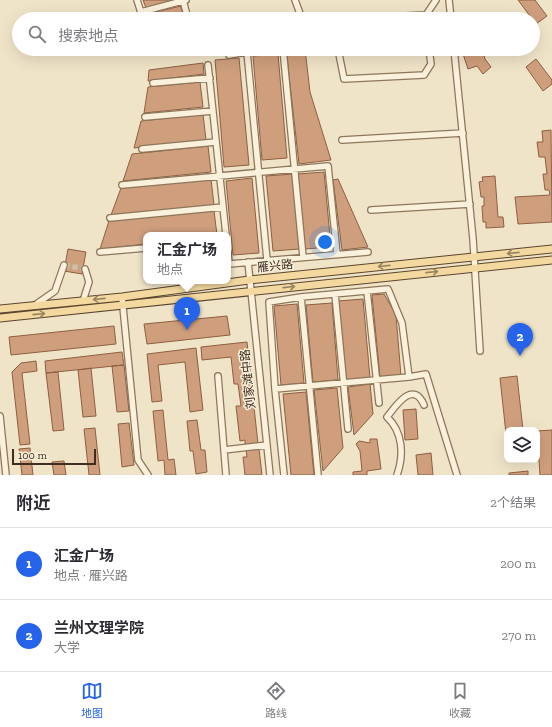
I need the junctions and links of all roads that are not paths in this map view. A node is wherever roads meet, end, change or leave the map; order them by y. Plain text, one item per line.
1 (138, 0) edge
2 (184, 0) edge
3 (295, 0) edge
4 (436, 0) edge
5 (449, 0) edge
6 (141, 12) joint
7 (187, 12) edge
8 (299, 12) edge
9 (430, 12) edge
10 (450, 12) edge
11 (247, 56) edge
12 (284, 56) edge
13 (339, 56) edge
14 (430, 56) edge
15 (455, 56) edge
16 (208, 66) dead end
17 (210, 78) junction
18 (153, 82) dead end
19 (213, 111) junction
20 (145, 117) dead end
21 (463, 133) junction
22 (342, 140) dead end
23 (216, 142) junction
24 (142, 150) dead end
25 (294, 169) junction
26 (259, 173) junction
27 (220, 176) junction
28 (122, 185) dead end
29 (470, 204) junction
30 (223, 207) junction
31 (371, 210) dead end
32 (110, 218) dead end
33 (226, 232) edge
34 (143, 248) edge
35 (552, 249) edge
36 (100, 252) dead end
37 (368, 252) dead end
38 (337, 254) junction
39 (303, 257) junction
40 (474, 257) junction
41 (267, 260) junction
42 (552, 260) edge
43 (248, 262) junction
44 (231, 264) edge
45 (64, 266) dead end
46 (474, 267) junction
47 (85, 269) dead end
48 (249, 280) junction
49 (231, 283) edge
50 (225, 284) edge
51 (250, 291) junction
52 (367, 291) junction
53 (335, 294) junction
54 (301, 297) junction
55 (83, 301) junction
56 (122, 301) junction
57 (33, 306) junction
58 (0, 309) edge
59 (0, 318) edge
60 (480, 351) dead end
61 (218, 376) dead end
62 (409, 377) junction
63 (376, 379) junction
64 (342, 383) junction
65 (310, 386) junction
66 (274, 389) junction
67 (379, 403) dead end
68 (424, 405) dead end
69 (0, 416) edge
70 (348, 429) dead end
71 (267, 445) junction
72 (224, 450) junction
73 (6, 475) edge
74 (148, 475) edge
75 (226, 475) edge
76 (270, 475) edge
77 (284, 475) edge
78 (318, 475) edge
79 (397, 475) edge
80 (457, 475) edge

1 - 6 street
2 - 6 street
2 - 7 street
3 - 8 street
4 - 9 street
5 - 10 street
11 - 26 street
12 - 25 street
13 - 14 street
15 - 21 street
16 - 17 street
17 - 18 street
17 - 19 street
19 - 20 street
19 - 23 street
21 - 22 street
21 - 29 street
23 - 24 street
23 - 27 street
25 - 26 street
25 - 38 street
25 - 39 street
26 - 27 street
26 - 41 street
27 - 28 street
27 - 30 street
29 - 31 street
29 - 40 street
30 - 32 street
30 - 33 street
34 - 36 street
35 -> 40 main road, 雁兴路
37 - 38 street
38 - 39 street
39 - 41 street
40 - 46 street
40 -> 48 main road, 雁兴路
41 - 43 street
42 - 46 main road, 雁兴路
43 - 44 street
43 - 48 street, 刘家滩中路
45 - 57 street
51 -> 46 main road, 雁兴路
46 - 60 street
47 - 55 street
48 - 49 main road, 雁兴路
48 - 51 street, 刘家滩中路
50 - 56 main road, 雁兴路
51 - 56 main road, 雁兴路
51 - 71 street, 刘家滩中路
52 - 53 street
52 - 62 street
52 - 63 street
53 - 54 street
53 - 64 street
54 - 65 street
54 - 66 street
56 -> 55 main road, 雁兴路
55 - 57 main road, 雁兴路
59 -> 56 main road, 雁兴路
56 - 74 street
57 - 58 main road, 雁兴路
61 - 72 street
62 - 63 street
62 - 80 street
63 - 64 street
63 - 67 street
64 - 65 street
64 - 70 street
65 - 66 street
65 - 78 street
66 - 77 street
68 - 79 street
69 - 73 street
71 - 72 street
71 - 76 street, 刘家滩中路
72 - 75 street

